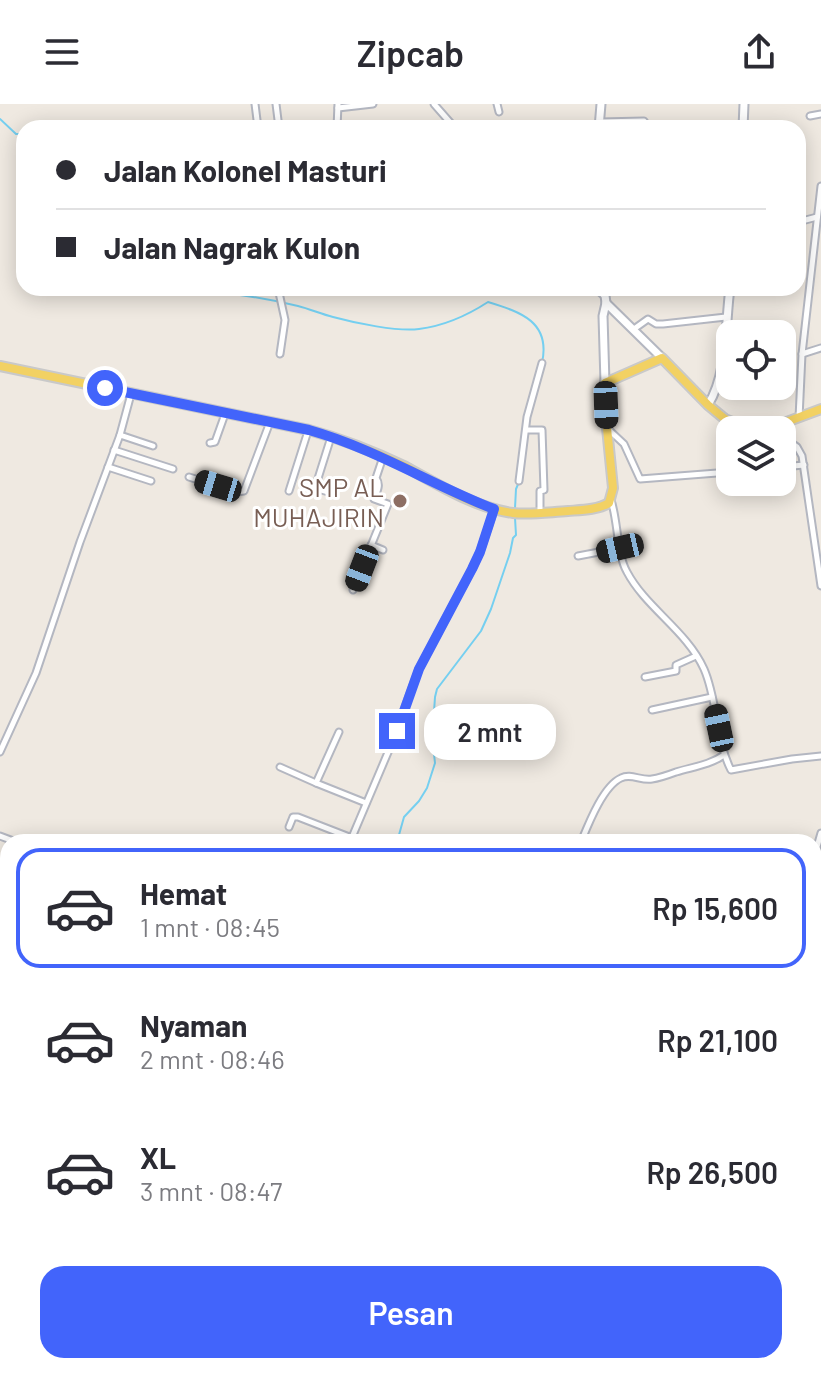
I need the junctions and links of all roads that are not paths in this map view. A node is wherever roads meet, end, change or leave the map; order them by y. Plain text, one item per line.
1 (373, 104) edge
2 (434, 104) edge
3 (497, 104) edge
4 (338, 106) edge
5 (499, 112) dead end
6 (821, 114) edge
7 (810, 116) dead end
8 (448, 120) edge
9 (821, 186) edge
10 (820, 206) edge
11 (817, 217) junction
12 (806, 220) edge
13 (817, 251) edge
14 (280, 296) edge
15 (605, 296) edge
16 (729, 296) edge
17 (726, 317) junction
18 (634, 329) junction
19 (821, 348) edge
20 (280, 354) dead end
21 (802, 354) junction
22 (662, 358) junction
23 (542, 363) dead end
24 (0, 366) edge
25 (605, 383) junction
26 (131, 393) junction
27 (708, 405) junction
28 (821, 409) edge
29 (225, 414) junction
30 (721, 416) edge
31 (799, 419) junction
32 (796, 420) edge
33 (270, 422) junction
34 (607, 428) junction
35 (309, 430) junction
36 (526, 430) junction
37 (120, 435) junction
38 (332, 436) junction
39 (210, 443) dead end
40 (153, 446) dead end
41 (796, 446) edge
42 (114, 450) junction
43 (383, 457) junction
44 (804, 465) junction
45 (796, 466) edge
46 (108, 467) junction
47 (173, 469) dead end
48 (716, 473) edge
49 (189, 477) dead end
50 (151, 481) dead end
51 (519, 481) dead end
52 (289, 491) dead end
53 (335, 494) dead end
54 (611, 500) junction
55 (494, 509) junction
56 (540, 512) junction
57 (371, 545) junction
58 (620, 548) junction
59 (383, 550) dead end
60 (578, 556) dead end
61 (821, 586) edge
62 (353, 590) dead end
63 (696, 656) junction
64 (645, 677) dead end
65 (712, 697) junction
66 (652, 710) dead end
67 (339, 732) dead end
68 (0, 752) edge
69 (724, 755) junction
70 (821, 756) edge
71 (280, 767) dead end
72 (316, 783) junction
73 (366, 803) junction
74 (289, 827) dead end
75 (337, 834) edge
76 (353, 834) edge
77 (584, 834) edge

1 - 4 street
2 - 8 street
3 - 5 street
6 - 7 street
9 - 10 street
10 - 11 street
11 - 12 street
11 - 13 street
13 - 21 street
14 - 20 street
15 - 18 main road
15 - 25 main road
16 - 17 main road
17 - 18 street
17 - 27 main road
18 - 22 main road
19 - 21 street
21 - 31 street
22 - 25 main road
22 - 27 main road
23 - 36 street
24 - 26 main road
25 - 34 main road
26 - 29 main road
26 - 37 street
27 - 30 main road
28 - 31 main road
29 - 33 main road
29 - 39 street
31 - 32 main road
33 - 35 main road
33 - 49 street
34 - 48 street
34 - 54 main road
35 - 38 main road
35 - 52 street
36 - 51 street
36 - 56 street
37 - 40 street
37 - 42 street
38 - 43 main road
38 - 53 street
41 - 44 street
42 - 46 street
42 - 47 street
43 - 55 main road
43 - 57 street
44 - 45 street
44 - 61 street
46 - 50 street
46 - 68 street
54 - 56 main road
54 - 58 street
55 - 56 main road
55 - 73 street
57 - 59 street
57 - 62 street
58 - 60 street
58 - 63 street
63 - 64 street
63 - 65 street
65 - 66 street
65 - 69 street
67 - 72 street
69 - 70 street
69 - 77 street
71 - 72 street
72 - 73 street
73 - 76 street
74 - 75 street

